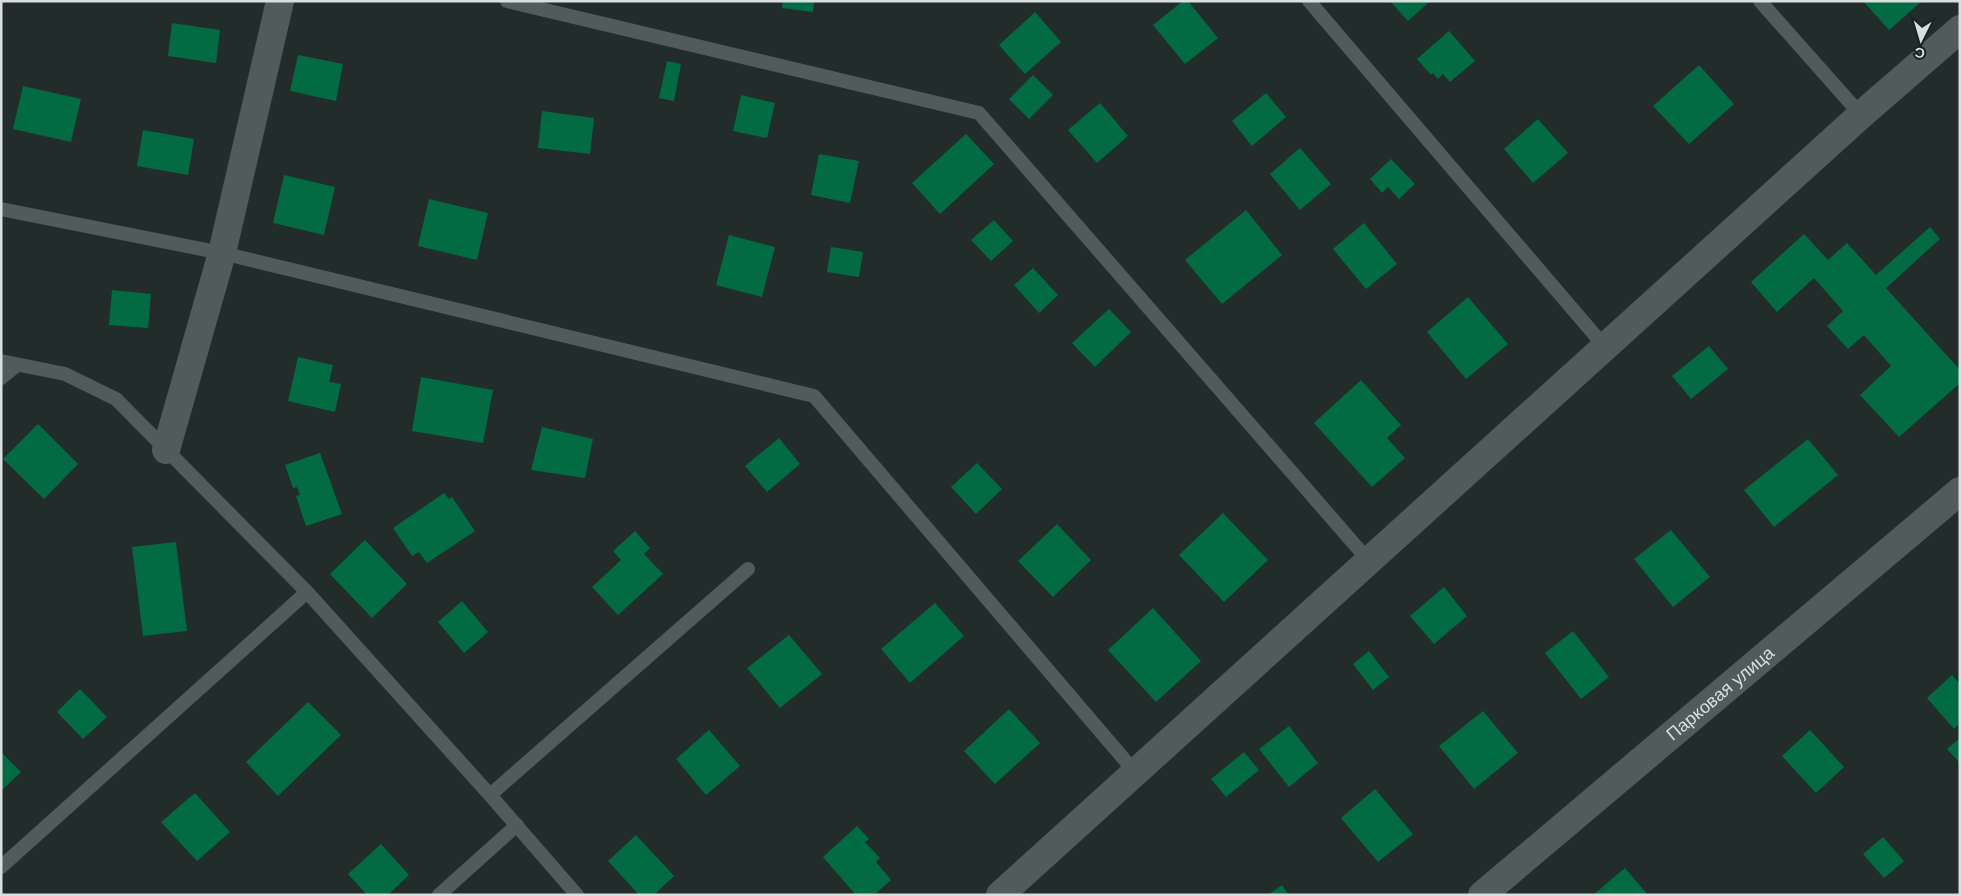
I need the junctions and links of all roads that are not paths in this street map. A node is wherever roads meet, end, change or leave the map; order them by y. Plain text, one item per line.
1 (280, 1) edge
2 (507, 1) edge
3 (1310, 1) edge
4 (1760, 1) edge
5 (1960, 29) edge
6 (1861, 115) junction
7 (1, 209) edge
8 (222, 253) junction
9 (1605, 347) junction
10 (1, 361) edge
11 (17, 365) junction
12 (1, 378) edge
13 (166, 450) junction
14 (1960, 491) edge
15 (1369, 561) junction
16 (748, 570) dead end
17 (307, 592) junction
18 (1135, 772) junction
19 (490, 795) junction
20 (517, 825) junction
21 (1, 867) edge
22 (439, 895) edge
23 (577, 895) edge
24 (1000, 895) edge
25 (1482, 895) edge

1 - 8 street
2 - 15 lane
3 - 9 lane
4 - 6 lane
5 - 6 street
6 - 9 street
7 - 8 lane
8 - 13 street
8 - 18 lane
9 - 15 street
10 - 11 lane
11 - 12 lane
11 - 13 lane
13 - 17 lane
14 - 25 street, Парковая улица
15 - 18 street
16 - 19 lane
17 - 19 lane
17 - 21 lane
18 - 24 street
19 - 20 lane
20 - 22 lane
20 - 23 lane

